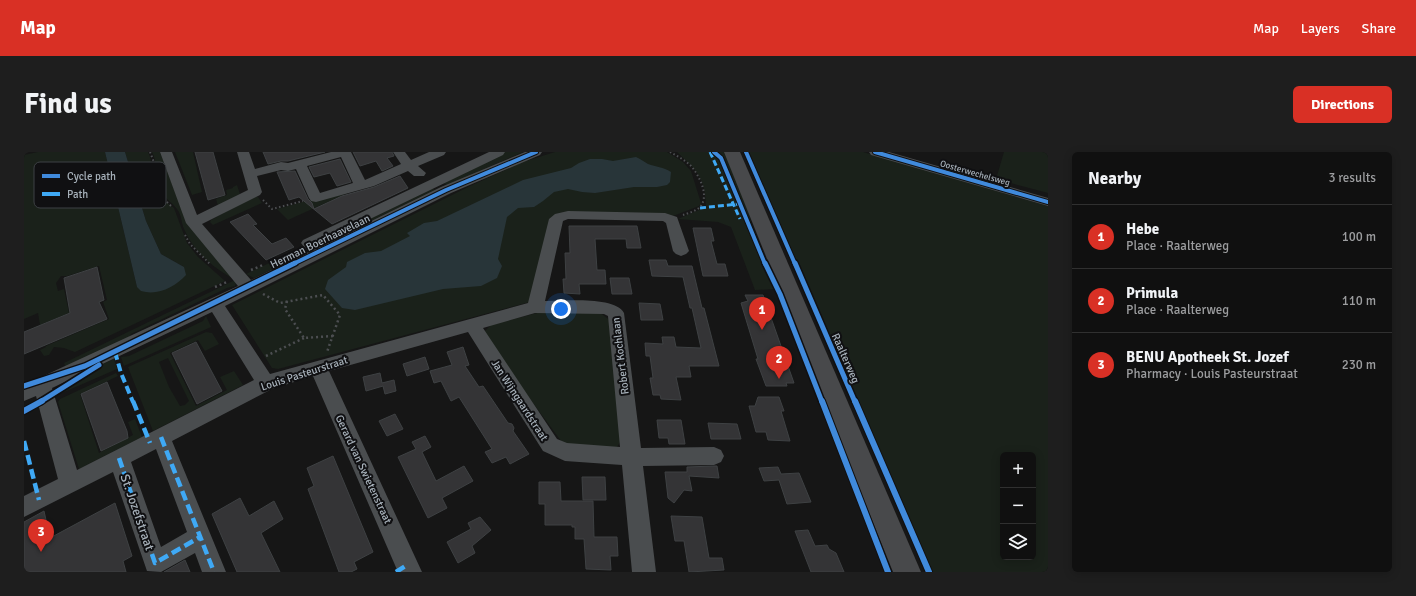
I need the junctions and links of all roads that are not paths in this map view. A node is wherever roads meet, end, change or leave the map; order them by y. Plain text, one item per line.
1 (166, 152) edge
2 (243, 152) edge
3 (345, 152) edge
4 (399, 152) edge
5 (440, 152) edge
6 (499, 152) edge
7 (536, 152) edge
8 (732, 152) edge
9 (875, 152) edge
10 (300, 164) junction
11 (409, 166) junction
12 (251, 174) junction
13 (434, 182) junction
14 (361, 185) junction
15 (446, 190) junction
16 (1048, 202) edge
17 (193, 224) junction
18 (681, 251) dead end
19 (318, 253) junction
20 (252, 289) junction
21 (215, 304) junction
22 (535, 307) junction
23 (472, 325) junction
24 (320, 366) junction
25 (266, 382) junction
26 (42, 385) junction
27 (24, 393) edge
28 (161, 437) junction
29 (714, 456) dead end
30 (631, 457) junction
31 (119, 458) junction
32 (70, 483) junction
33 (24, 507) edge
34 (200, 537) junction
35 (404, 570) edge
36 (214, 572) edge
37 (644, 572) edge
38 (907, 572) edge

1 - 17 street
2 - 12 street
3 - 10 street
3 - 14 street
4 - 11 street
5 - 11 street
6 - 13 street, Herman Boerhaavelaan
7 - 15 street, Herman Boerhaavelaan
8 - 38 main road
9 - 16 street, Oosterwechelsweg
10 - 12 street
10 - 14 street
11 - 13 street
11 - 14 street
12 - 17 street
13 - 15 street
13 - 19 street, Herman Boerhaavelaan
15 - 19 street, Herman Boerhaavelaan
17 - 20 street
18 - 22 street
19 - 20 street, Herman Boerhaavelaan
20 - 21 street, Herman Boerhaavelaan
21 - 25 street
21 - 26 street, Herman Boerhaavelaan
22 - 23 street, Louis Pasteurstraat
22 - 30 street, Robert Kochlaan
23 - 24 street, Louis Pasteurstraat
23 - 30 street, Jan Wijngaardstraat
24 - 25 street, Louis Pasteurstraat
24 - 35 street, Gerard van Swietenstraat
25 - 28 street, Louis Pasteurstraat
26 - 27 street, Herman Boerhaavelaan
26 - 32 street
28 - 31 street, Louis Pasteurstraat
28 - 34 street
29 - 30 street
30 - 37 street, Robert Kochlaan
31 - 32 street, Louis Pasteurstraat
31 - 34 street, St. Jozefstraat
32 - 33 street, Louis Pasteurstraat
34 - 36 street

